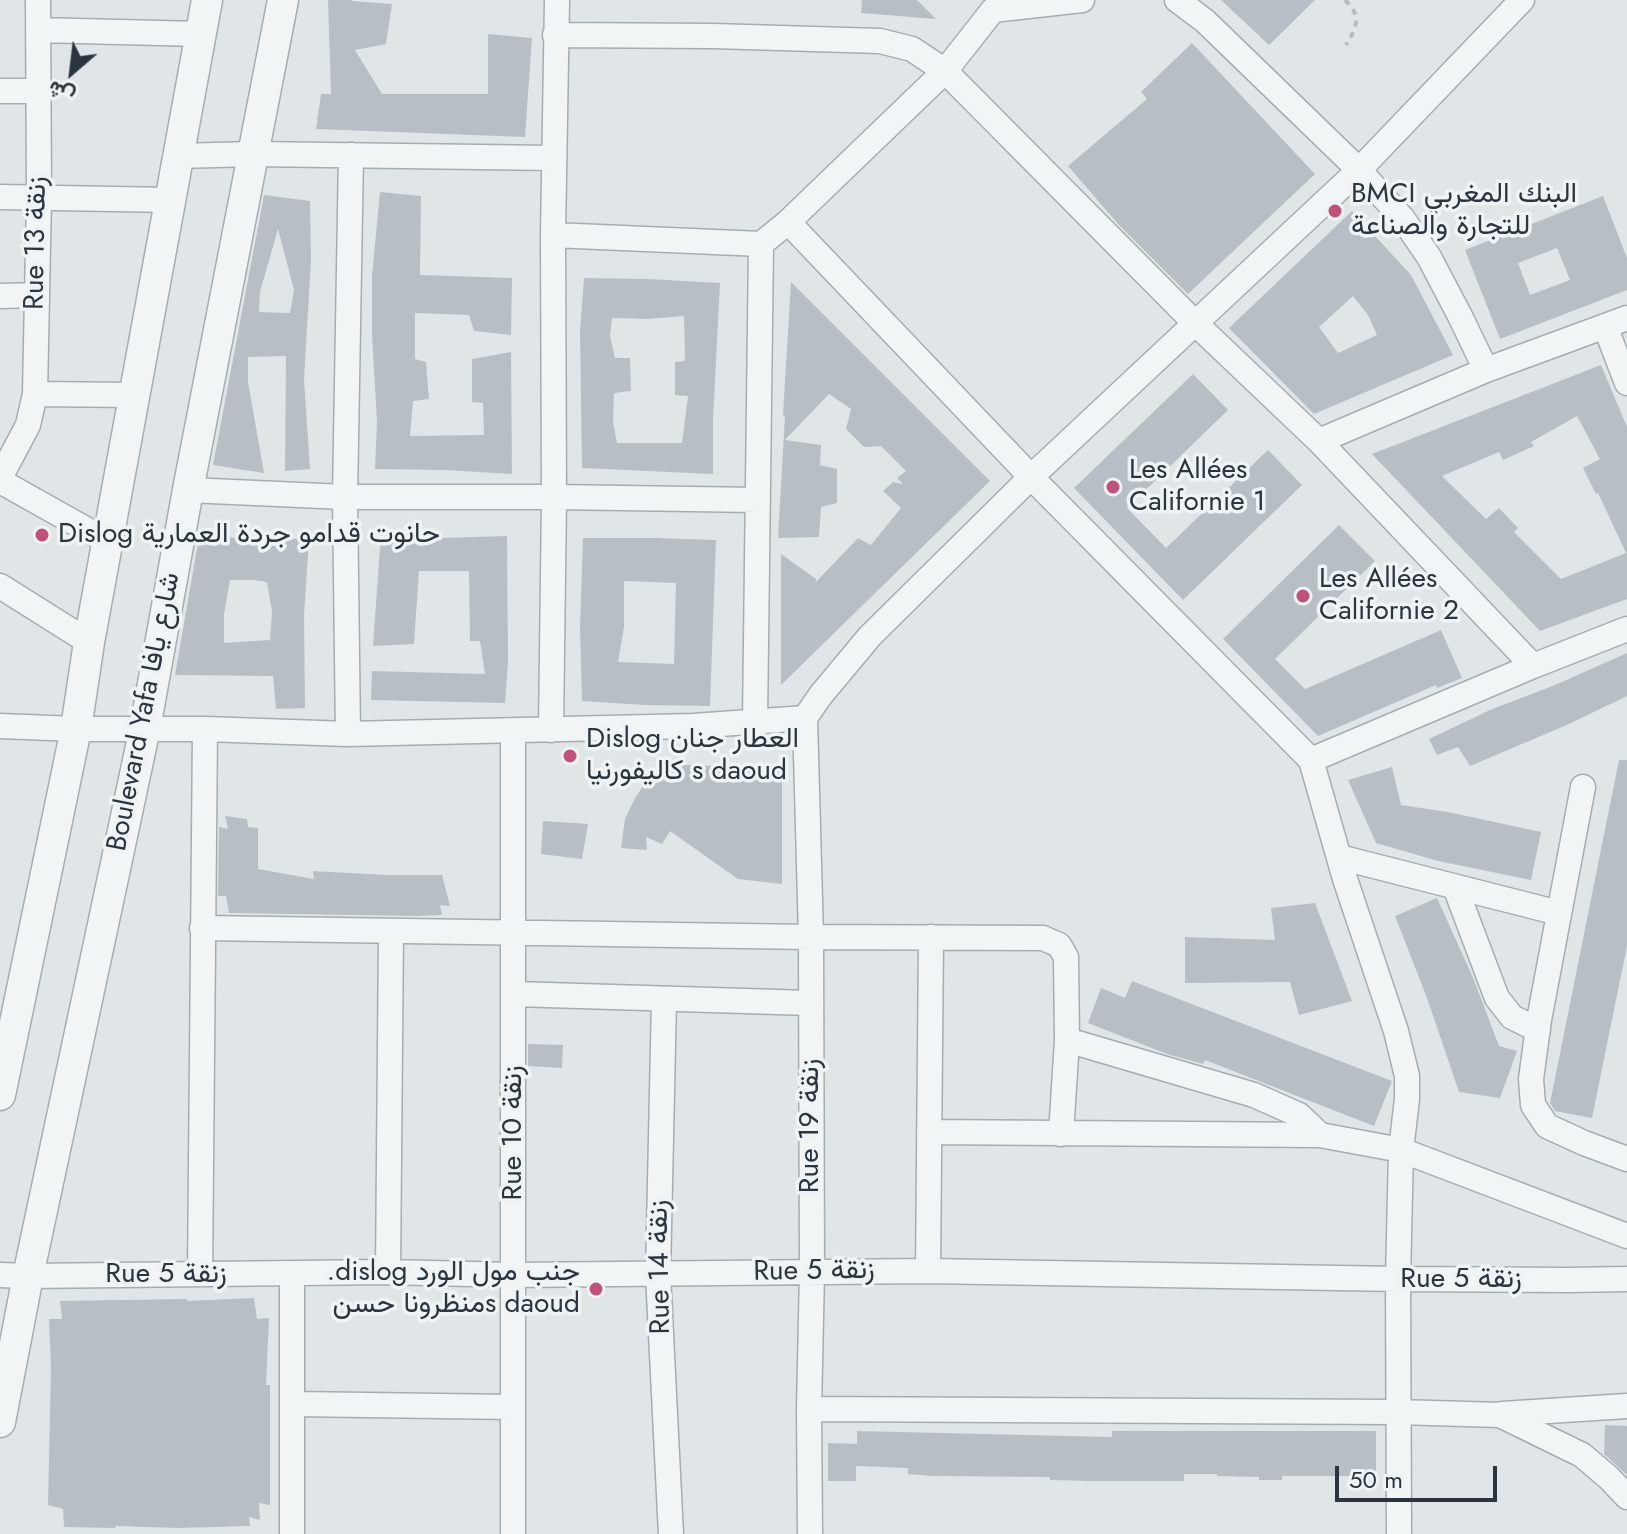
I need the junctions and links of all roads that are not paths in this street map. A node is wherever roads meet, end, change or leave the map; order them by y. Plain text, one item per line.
1 (38, 0) edge
2 (207, 0) edge
3 (283, 0) edge
4 (557, 0) edge
5 (1082, 0) edge
6 (1177, 0) edge
7 (1522, 0) edge
8 (989, 5) edge
9 (38, 30) junction
10 (201, 34) junction
11 (555, 35) junction
12 (945, 71) junction
13 (0, 91) edge
14 (38, 91) junction
15 (252, 154) junction
16 (351, 155) junction
17 (179, 156) junction
18 (554, 158) junction
19 (1359, 170) junction
20 (0, 197) edge
21 (39, 197) junction
22 (171, 200) junction
23 (788, 222) junction
24 (553, 235) junction
25 (761, 244) junction
26 (36, 295) junction
27 (0, 296) edge
28 (1616, 322) edge
29 (1195, 323) junction
30 (1486, 370) junction
31 (1627, 383) edge
32 (35, 394) junction
33 (134, 395) junction
34 (1319, 441) junction
35 (1031, 477) junction
36 (0, 480) edge
37 (188, 490) junction
38 (345, 497) junction
39 (554, 497) junction
40 (758, 500) junction
41 (107, 541) junction
42 (0, 586) edge
43 (1627, 629) edge
44 (89, 642) junction
45 (1533, 666) junction
46 (805, 718) junction
47 (755, 722) junction
48 (0, 726) edge
49 (145, 728) junction
50 (76, 729) junction
51 (205, 729) junction
52 (551, 730) junction
53 (513, 732) junction
54 (348, 734) junction
55 (1311, 760) junction
56 (1583, 787) dead end
57 (1339, 857) junction
58 (1455, 887) junction
59 (1559, 913) junction
60 (202, 928) junction
61 (391, 931) junction
62 (514, 933) junction
63 (811, 937) junction
64 (931, 937) junction
65 (514, 994) junction
66 (664, 1000) junction
67 (810, 1003) junction
68 (1538, 1030) junction
69 (1067, 1040) junction
70 (0, 1095) edge
71 (929, 1132) junction
72 (1061, 1134) junction
73 (1320, 1135) junction
74 (1401, 1150) junction
75 (1627, 1159) edge
76 (1627, 1236) edge
77 (928, 1271) junction
78 (388, 1272) junction
79 (812, 1272) junction
80 (200, 1274) junction
81 (292, 1274) junction
82 (658, 1274) junction
83 (14, 1275) edge
84 (513, 1275) junction
85 (1398, 1279) junction
86 (1627, 1279) edge
87 (292, 1404) junction
88 (1627, 1406) edge
89 (513, 1407) junction
90 (809, 1409) junction
91 (1397, 1412) junction
92 (1500, 1415) junction
93 (0, 1422) edge
94 (1627, 1497) edge
95 (292, 1534) edge
96 (513, 1534) edge
97 (671, 1534) edge
98 (810, 1534) edge
99 (1399, 1534) edge

1 - 9 street, Rue 13 زنقة
2 - 10 street
3 - 15 street, Boulevard Yafa شارع يافا
4 - 11 street
5 - 8 street
6 - 19 street
7 - 19 street
8 - 12 street
9 - 10 street
9 - 14 street, Rue 13 زنقة
10 - 17 street
11 - 12 street
11 - 18 street
12 - 23 street
12 - 29 street
13 - 14 street
14 - 21 street, Rue 13 زنقة
15 - 16 street
15 - 17 street
15 - 37 street, Boulevard Yafa شارع يافا
16 - 18 street
16 - 38 street
17 - 22 street
18 - 24 street
19 - 29 street
19 - 30 street
20 - 21 street
21 - 22 street
21 - 26 street, Rue 13 زنقة
22 - 33 street
23 - 25 street
23 - 35 street
24 - 25 street
24 - 39 street
25 - 40 street
26 - 27 street
26 - 32 street, Rue 13 زنقة
28 - 30 street
28 - 31 street
29 - 34 street
29 - 35 street
30 - 34 street
32 - 33 street
32 - 36 street, Rue 13 زنقة
33 - 41 street
34 - 45 street
35 - 46 street
35 - 55 street
36 - 41 street
37 - 38 street
37 - 49 street, Boulevard Yafa شارع يافا
38 - 39 street
38 - 54 street
39 - 40 street
39 - 52 street
40 - 47 street
41 - 44 street
42 - 44 street
43 - 45 street
44 - 50 street
45 - 55 street
46 - 47 street
46 - 63 street, Rue 19 زنقة
47 - 52 street
48 - 50 street
49 - 50 street
49 - 51 street
49 - 83 street, Boulevard Yafa شارع يافا
50 - 70 street
51 - 54 street
51 - 60 street
52 - 53 street
53 - 54 street
53 - 62 street, Rue 10 زنقة
55 - 57 street
56 - 59 street
57 - 58 street
57 - 74 street
58 - 59 street
58 - 68 street
59 - 68 street
60 - 61 street
60 - 80 street
61 - 62 street
61 - 78 street
62 - 63 street
62 - 65 street, Rue 10 زنقة
63 - 64 street
63 - 67 street, Rue 19 زنقة
64 - 69 street
64 - 71 street
65 - 66 street
65 - 84 street, Rue 10 زنقة
66 - 67 street
66 - 82 street, Rue 14 زنقة
67 - 79 street, Rue 19 زنقة
68 - 75 street
69 - 72 street
69 - 73 street
71 - 72 street
71 - 77 street
72 - 73 street
73 - 74 street
74 - 76 street
74 - 85 street
77 - 79 street, Rue 5 زنقة
77 - 85 street, Rue 5 زنقة
78 - 81 street, Rue 5 زنقة
78 - 84 street, Rue 5 زنقة
79 - 82 street, Rue 5 زنقة
79 - 90 street, Rue 19 زنقة
80 - 81 street, Rue 5 زنقة
80 - 83 street, Rue 5 زنقة
81 - 87 street
82 - 84 street, Rue 5 زنقة
82 - 97 street, Rue 14 زنقة
83 - 93 street, Boulevard Yafa شارع يافا
84 - 89 street, Rue 10 زنقة
85 - 86 street, Rue 5 زنقة
85 - 91 street
87 - 89 street
87 - 95 street
88 - 92 street
89 - 96 street, Rue 10 زنقة
90 - 91 street
90 - 98 street, Rue 19 زنقة
91 - 92 street
91 - 99 street
92 - 94 street

